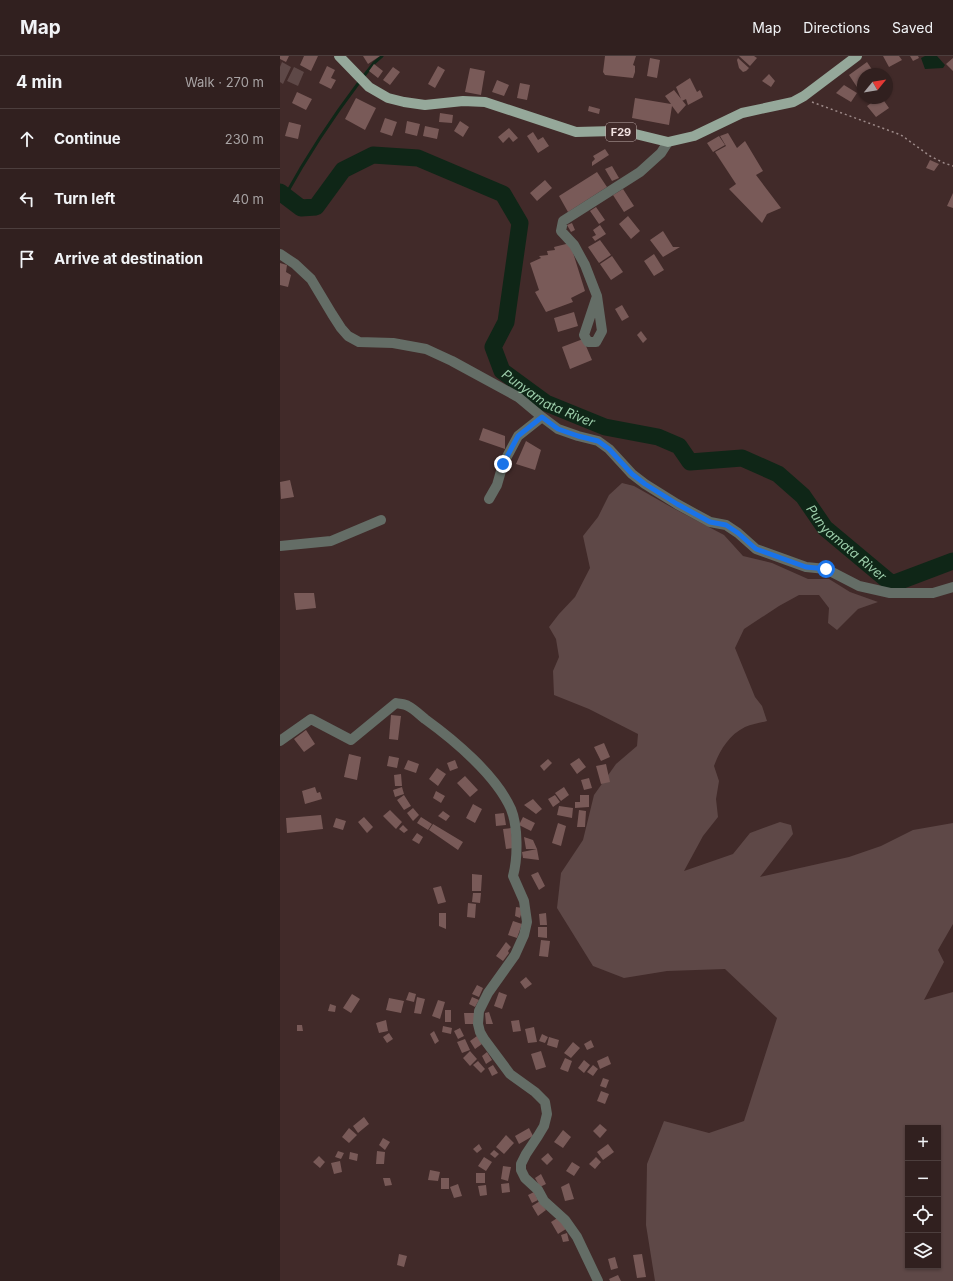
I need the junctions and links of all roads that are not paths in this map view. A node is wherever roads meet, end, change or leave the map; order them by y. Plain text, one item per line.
1 (339, 56) edge
2 (857, 56) edge
3 (668, 142) junction
4 (280, 254) edge
5 (597, 296) dead end
6 (542, 417) junction
7 (489, 499) dead end
8 (381, 520) dead end
9 (280, 546) edge
10 (953, 586) edge
11 (280, 741) edge
12 (598, 1281) edge

1 - 3 main road, F29
2 - 3 main road, F29
3 - 5 street
4 - 6 street
6 - 7 street
6 - 10 street
8 - 9 street
11 - 12 street

